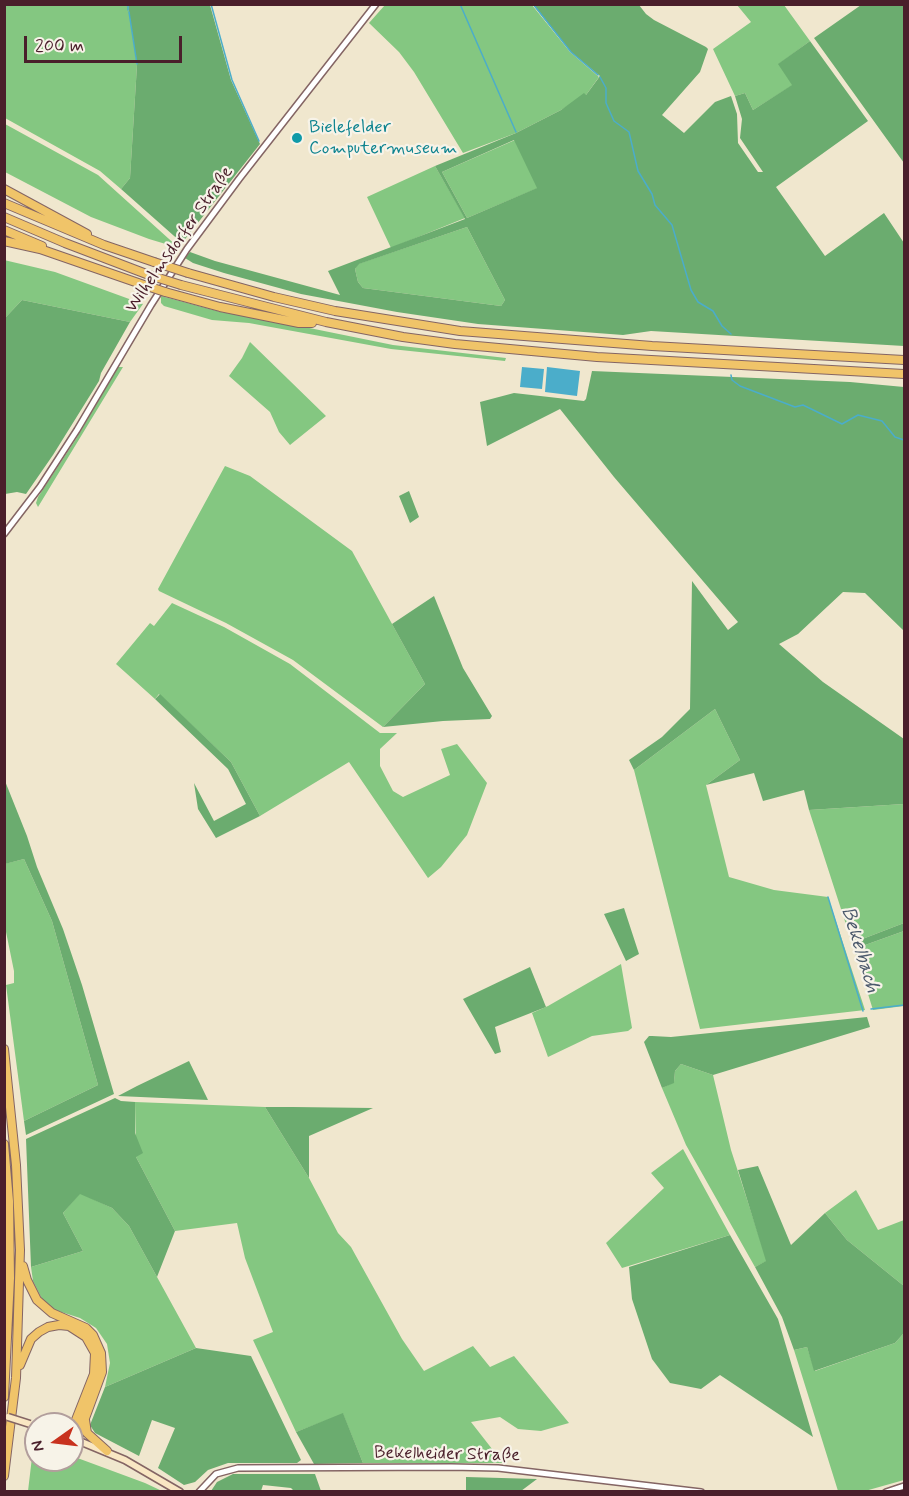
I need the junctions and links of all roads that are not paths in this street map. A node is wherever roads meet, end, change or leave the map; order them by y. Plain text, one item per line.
1 (376, 4) edge
2 (4, 189) edge
3 (4, 203) edge
4 (4, 218) edge
5 (4, 230) edge
6 (4, 241) edge
7 (104, 245) junction
8 (70, 259) junction
9 (326, 322) junction
10 (904, 360) edge
11 (904, 374) edge
12 (4, 534) edge
13 (4, 1049) edge
14 (4, 1143) edge
15 (9, 1201) junction
16 (4, 1225) edge
17 (20, 1250) junction
18 (4, 1312) edge
19 (4, 1333) edge
20 (5, 1377) edge
21 (16, 1378) junction
22 (4, 1397) edge
23 (79, 1412) edge
24 (4, 1416) edge
25 (85, 1419) joint
26 (24, 1422) edge
27 (84, 1443) edge
28 (106, 1451) junction
29 (4, 1476) edge
30 (904, 1486) edge
31 (180, 1491) edge
32 (199, 1491) edge
33 (701, 1491) edge
34 (886, 1491) edge

1 - 12 street, Wilhelmsdorfer Straße
2 - 7 highway
3 - 7 highway
4 - 9 highway, bridge
5 - 8 highway
6 - 8 highway
7 - 10 highway, bridge
8 - 9 highway, bridge
9 - 11 highway
13 - 17 highway
14 - 15 highway
15 - 16 highway
15 - 20 highway
17 - 21 highway
17 - 25 highway
18 - 19 highway
20 - 22 highway
21 - 23 highway
21 - 29 highway
24 - 26 main road, bridge
25 - 28 highway
27 - 28 main road
28 - 31 main road
30 - 34 street
32 - 33 street, Bekelheider Straße

